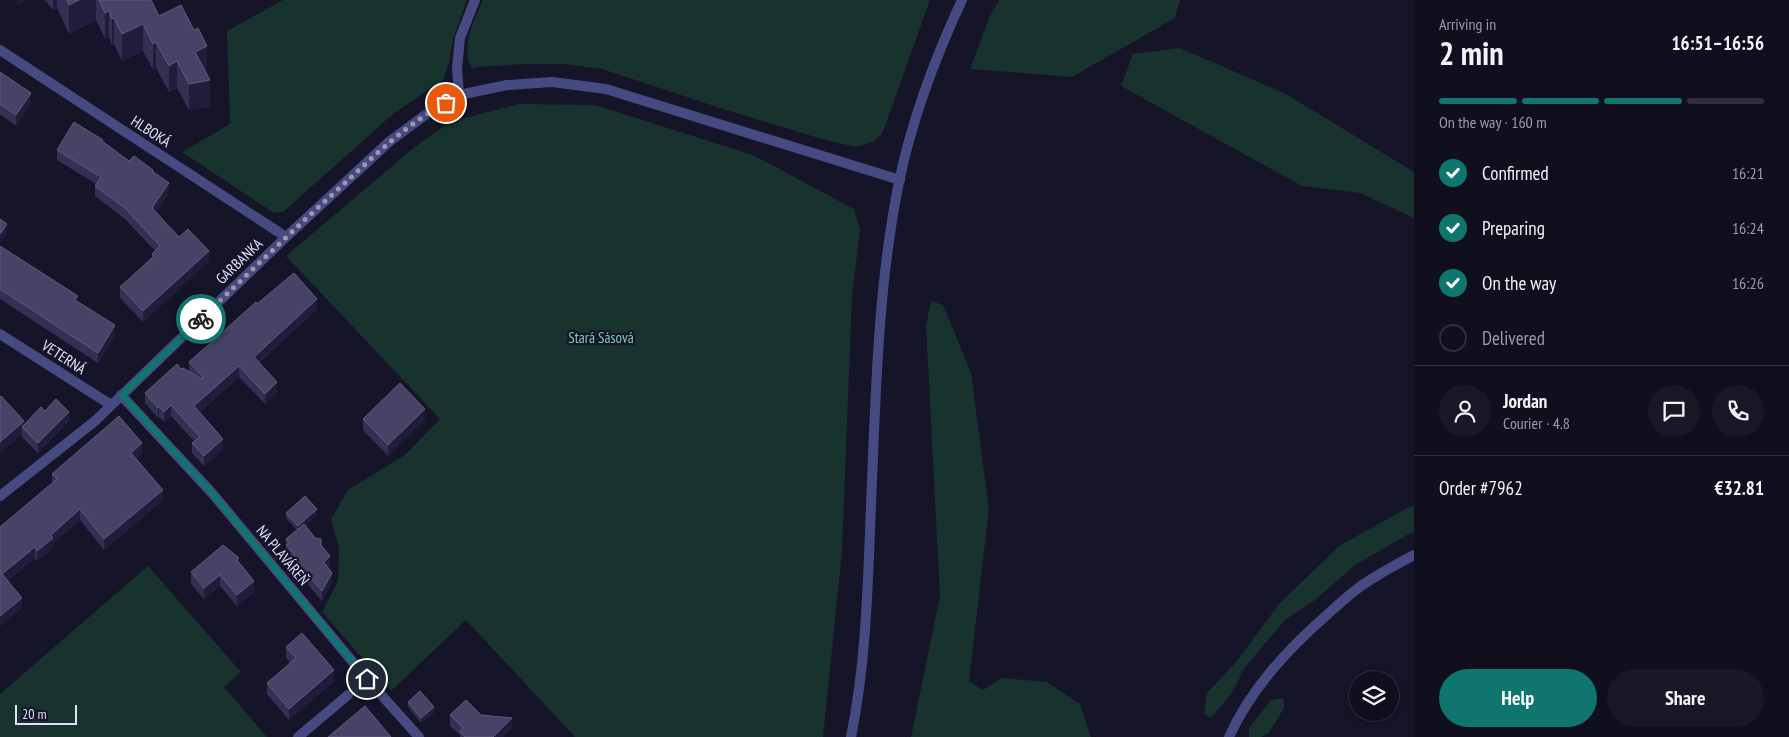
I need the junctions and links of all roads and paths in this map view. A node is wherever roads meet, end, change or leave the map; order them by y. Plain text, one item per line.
1 (475, 0) edge
2 (962, 0) edge
3 (0, 50) edge
4 (459, 95) junction
5 (900, 180) junction
6 (286, 236) junction
7 (0, 334) edge
8 (122, 395) junction
9 (111, 405) junction
10 (0, 496) edge
11 (1414, 555) edge
12 (348, 694) dead end
13 (298, 737) edge
14 (419, 737) edge
15 (851, 737) edge
16 (1229, 737) edge

1 - 4 street
2 - 5 street
3 - 6 street, HLBOKÁ
4 - 5 street, GARBANKA
4 - 6 street, GARBANKA
5 - 15 street
6 - 8 street, GARBANKA
7 - 9 street, VETERNÁ
8 - 9 street, GARBANKA
8 - 14 street, NA PLAVÁREŇ
9 - 10 street, GARBANKA
11 - 16 street
12 - 13 street

